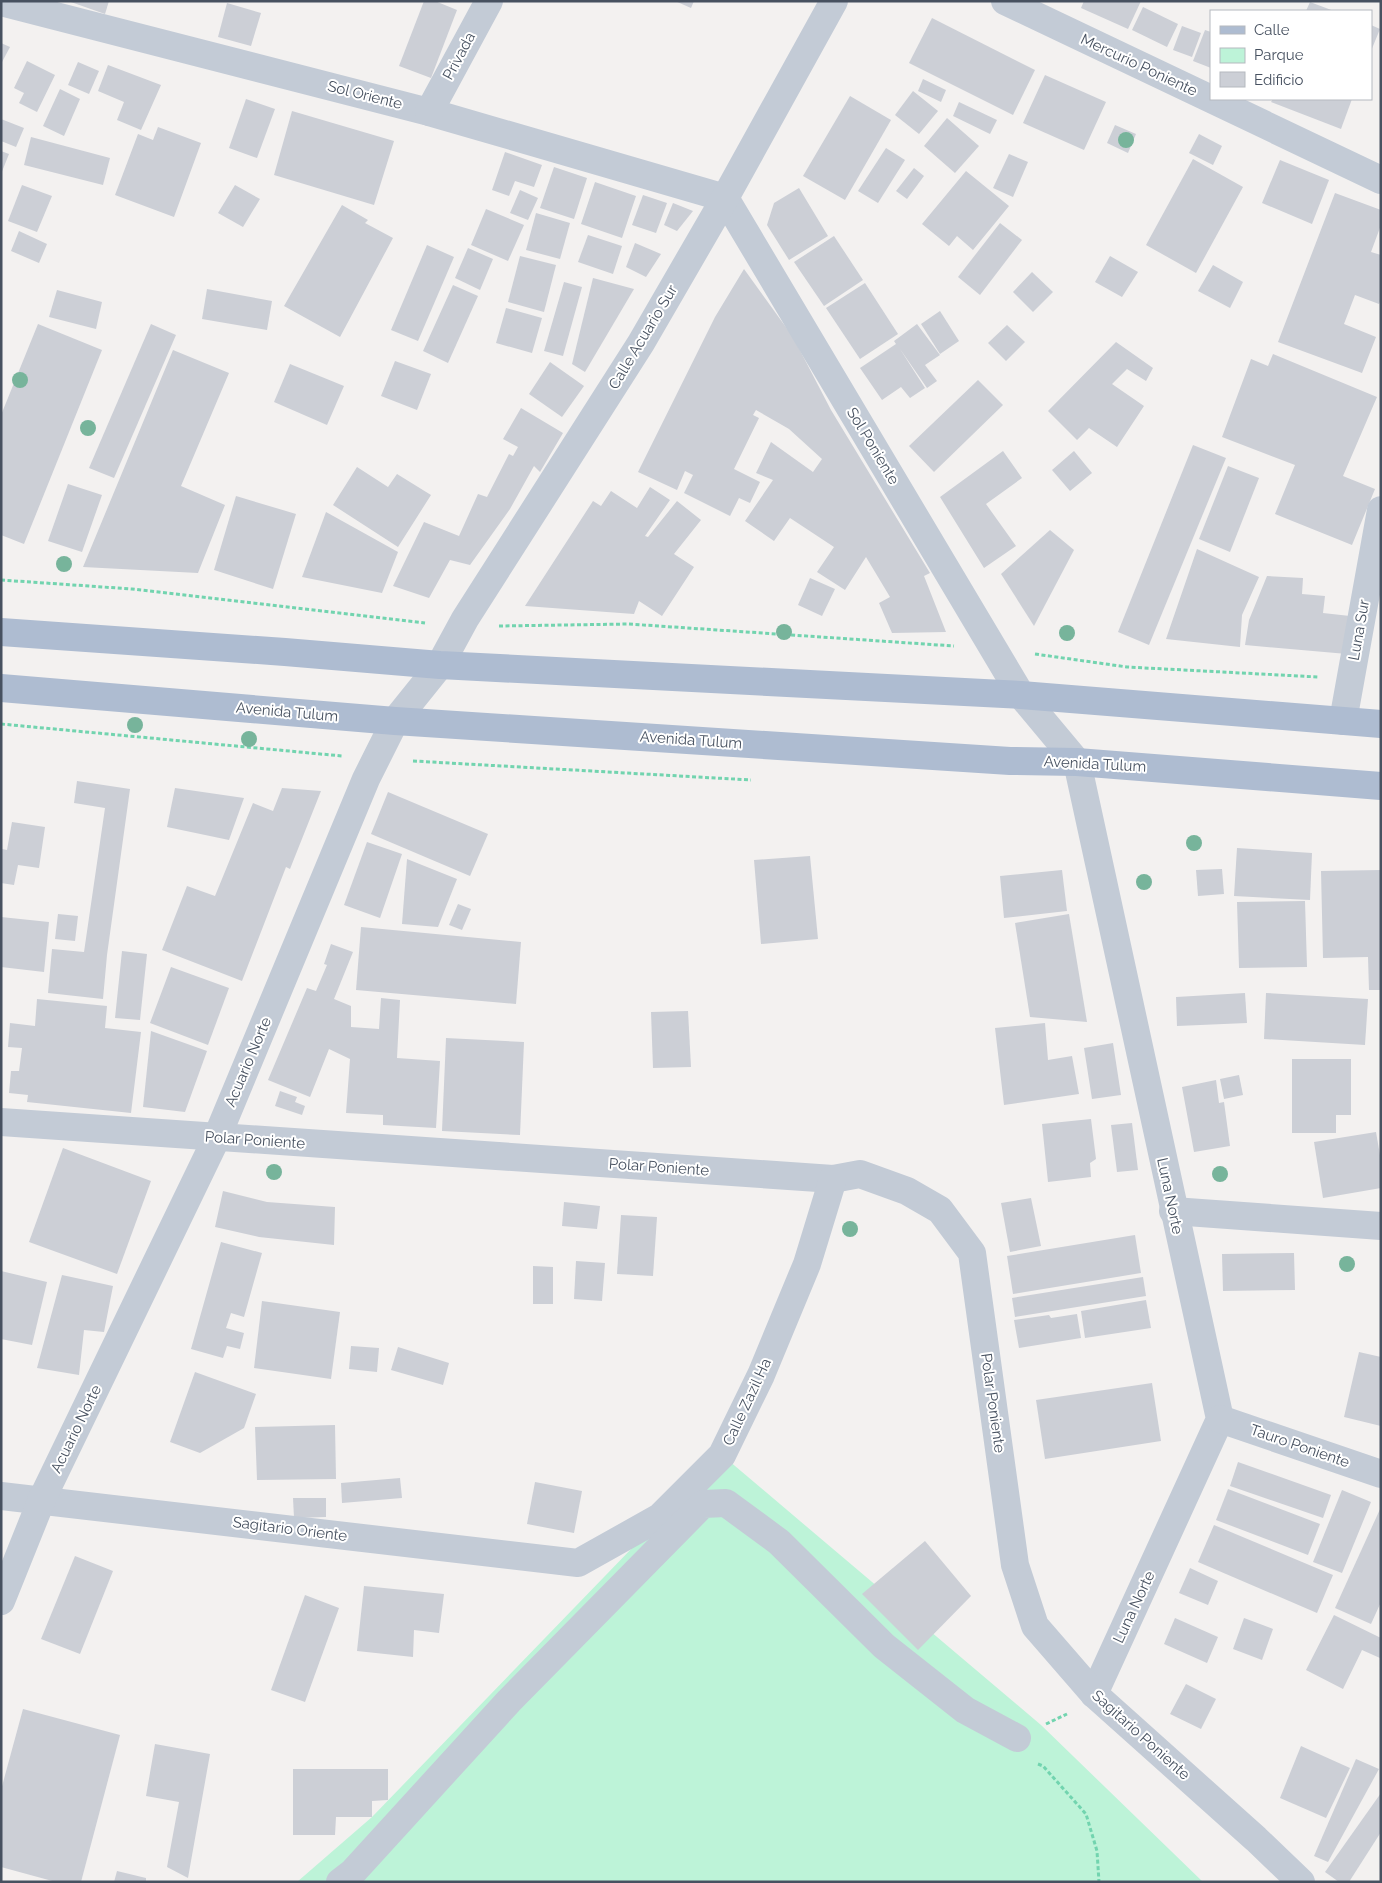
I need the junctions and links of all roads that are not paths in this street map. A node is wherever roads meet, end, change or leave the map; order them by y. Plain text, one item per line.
1 (489, 1) edge
2 (834, 1) edge
3 (1005, 1) edge
4 (1, 2) edge
5 (1210, 99) edge
6 (1213, 100) edge
7 (429, 112) junction
8 (1381, 180) edge
9 (725, 198) junction
10 (1381, 510) edge
11 (1, 632) edge
12 (440, 665) junction
13 (1, 688) edge
14 (1021, 695) junction
15 (395, 721) junction
16 (1343, 721) junction
17 (1381, 724) edge
18 (1077, 762) junction
19 (1381, 786) edge
20 (1, 1122) edge
21 (217, 1137) junction
22 (833, 1179) junction
23 (1174, 1212) junction
24 (1381, 1226) edge
25 (1220, 1419) junction
26 (1381, 1474) edge
27 (1, 1496) edge
28 (42, 1499) junction
29 (578, 1563) joint
30 (1015, 1565) joint
31 (1, 1602) edge
32 (1094, 1694) junction
33 (1017, 1738) road end
34 (340, 1882) edge
35 (1301, 1882) edge

1 - 7 street, Privada
2 - 9 street, Calle Acuario Sur
3 - 5 street, Mercurio Poniente
4 - 7 street, Sol Oriente
6 - 8 street, Mercurio Poniente
7 - 9 street, Sol Oriente
9 - 12 street, Calle Acuario Sur
9 - 14 street, Sol Poniente
10 - 16 street, Luna Sur
11 - 12 main road
12 - 14 main road
12 - 15 street, Acuario Norte
13 - 15 main road, Avenida Tulum
14 - 16 main road
14 - 18 street, Luna Norte
15 - 18 main road, Avenida Tulum
15 - 21 street, Acuario Norte
16 - 17 main road
18 - 19 main road, Avenida Tulum
18 - 23 street, Luna Norte
20 - 21 street, Polar Poniente
21 - 22 street, Polar Poniente
21 - 28 street, Acuario Norte
22 - 29 street, Calle Zazil Ha
22 - 30 street, Polar Poniente
23 - 24 street
23 - 25 street, Luna Norte
25 - 26 street, Tauro Poniente
25 - 32 street, Luna Norte
27 - 28 street, Sagitario Oriente
28 - 29 street, Sagitario Oriente
28 - 31 street, Acuario Norte
30 - 32 street, Sagitario Poniente
32 - 35 street, Sagitario Poniente
33 - 34 street

